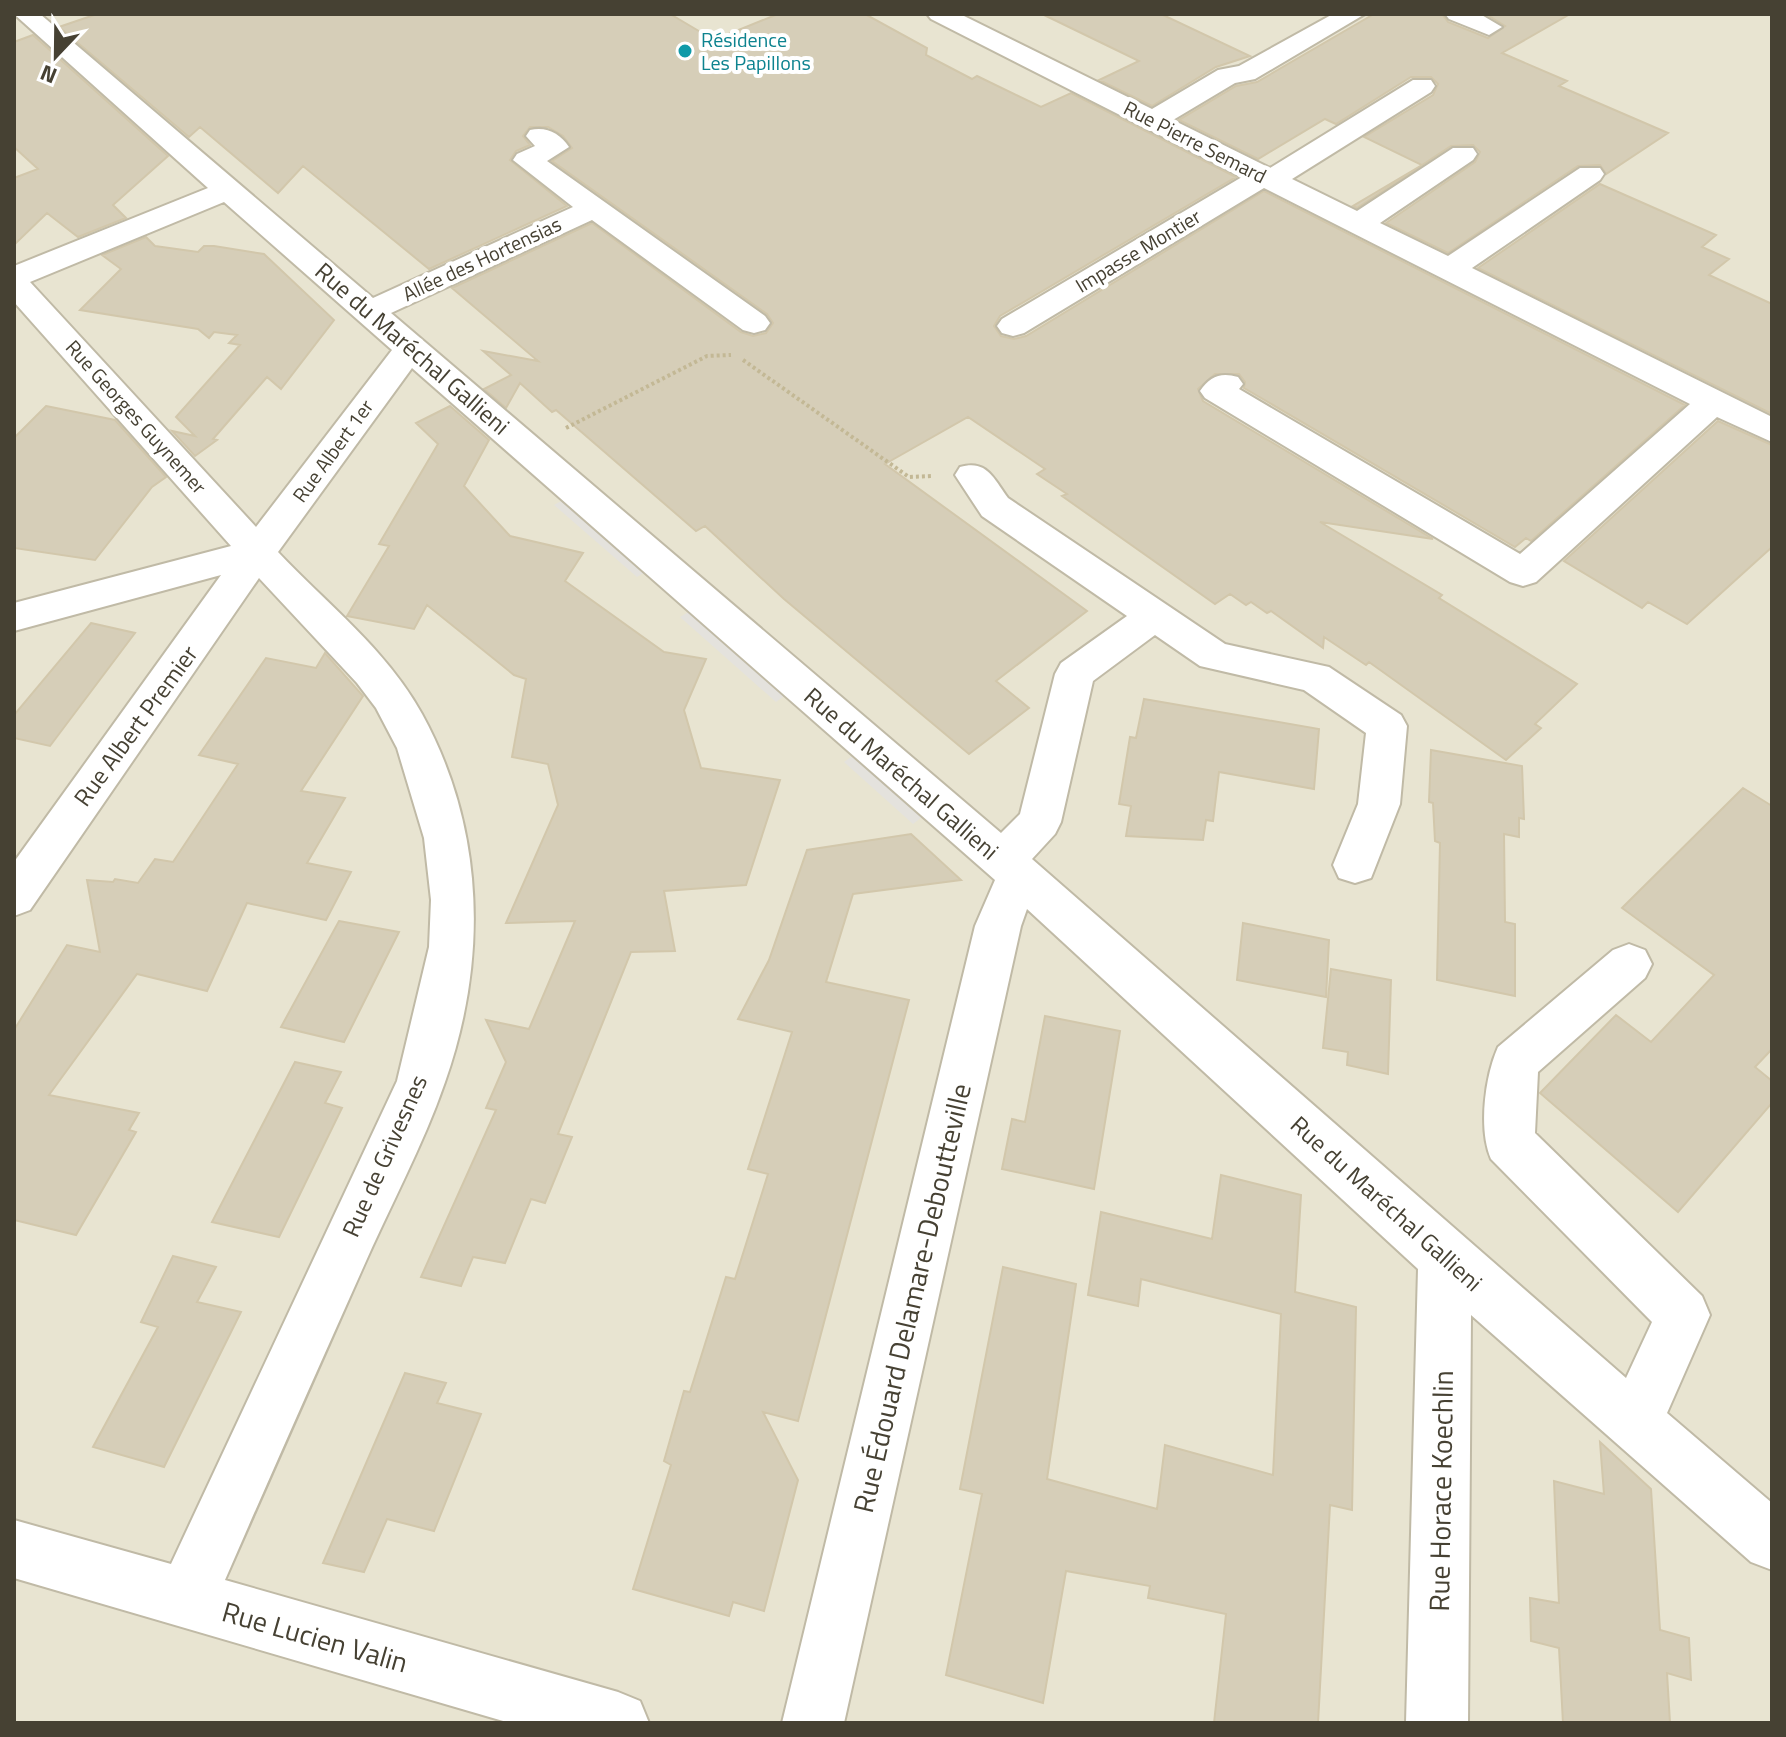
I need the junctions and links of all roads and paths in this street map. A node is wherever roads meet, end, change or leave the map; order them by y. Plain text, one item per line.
1 (25, 14) edge
2 (940, 14) edge
3 (1352, 14) edge
4 (1458, 14) edge
5 (1489, 27) dead end
6 (1422, 86) dead end
7 (1152, 121) junction
8 (540, 136) dead end
9 (1463, 154) dead end
10 (1590, 174) dead end
11 (1267, 178) junction
12 (229, 190) junction
13 (594, 208) junction
14 (1358, 224) junction
15 (1449, 270) junction
16 (14, 280) edge
17 (370, 311) junction
18 (754, 323) dead end
19 (1013, 326) dead end
20 (410, 348) junction
21 (1226, 384) dead end
22 (1713, 402) junction
23 (1772, 431) edge
24 (526, 448) junction
25 (973, 475) joint
26 (255, 553) junction
27 (1154, 616) junction
28 (14, 617) edge
29 (1355, 865) dead end
30 (1009, 869) junction
31 (14, 897) edge
32 (1629, 964) dead end
33 (1445, 1258) junction
34 (1634, 1423) junction
35 (1772, 1541) edge
36 (14, 1549) edge
37 (185, 1600) junction
38 (618, 1723) edge
39 (813, 1723) edge
40 (1437, 1723) edge

1 - 12 street, Rue du Maréchal Gallieni
2 - 7 street, Rue Pierre Semard
3 - 7 street
4 - 5 street
6 - 11 street, Impasse Montier
7 - 11 street, Rue Pierre Semard
8 - 13 street, Allée des Hortensias
9 - 14 street
10 - 15 street
11 - 14 street, Rue Pierre Semard
11 - 19 street, Impasse Montier
12 - 16 street, Rue Georges Guynemer
12 - 17 street, Rue du Maréchal Gallieni
13 - 17 street, Allée des Hortensias
13 - 18 street, Allée des Hortensias
14 - 15 street, Rue Pierre Semard
15 - 22 street, Rue Pierre Semard
16 - 26 street, Rue Georges Guynemer
17 - 20 street, Rue du Maréchal Gallieni
20 - 24 street, Rue du Maréchal Gallieni
20 - 26 street, Rue Albert 1er
21 - 22 street
22 - 23 street, Rue Pierre Semard
24 - 25 path
24 - 30 street, Rue du Maréchal Gallieni
25 - 27 street
26 - 28 street
26 - 31 street, Rue Albert Premier
26 - 37 street, Rue de Grivesnes
27 - 29 street
27 - 30 street
30 - 33 street, Rue du Maréchal Gallieni
30 - 39 street, Rue Édouard Delamare-Deboutteville
32 - 34 street
33 - 34 street, Rue du Maréchal Gallieni
33 - 40 street, Rue Horace Koechlin
34 - 35 street, Rue du Maréchal Gallieni
36 - 37 street, Rue Lucien Valin
37 - 38 street, Rue Lucien Valin

